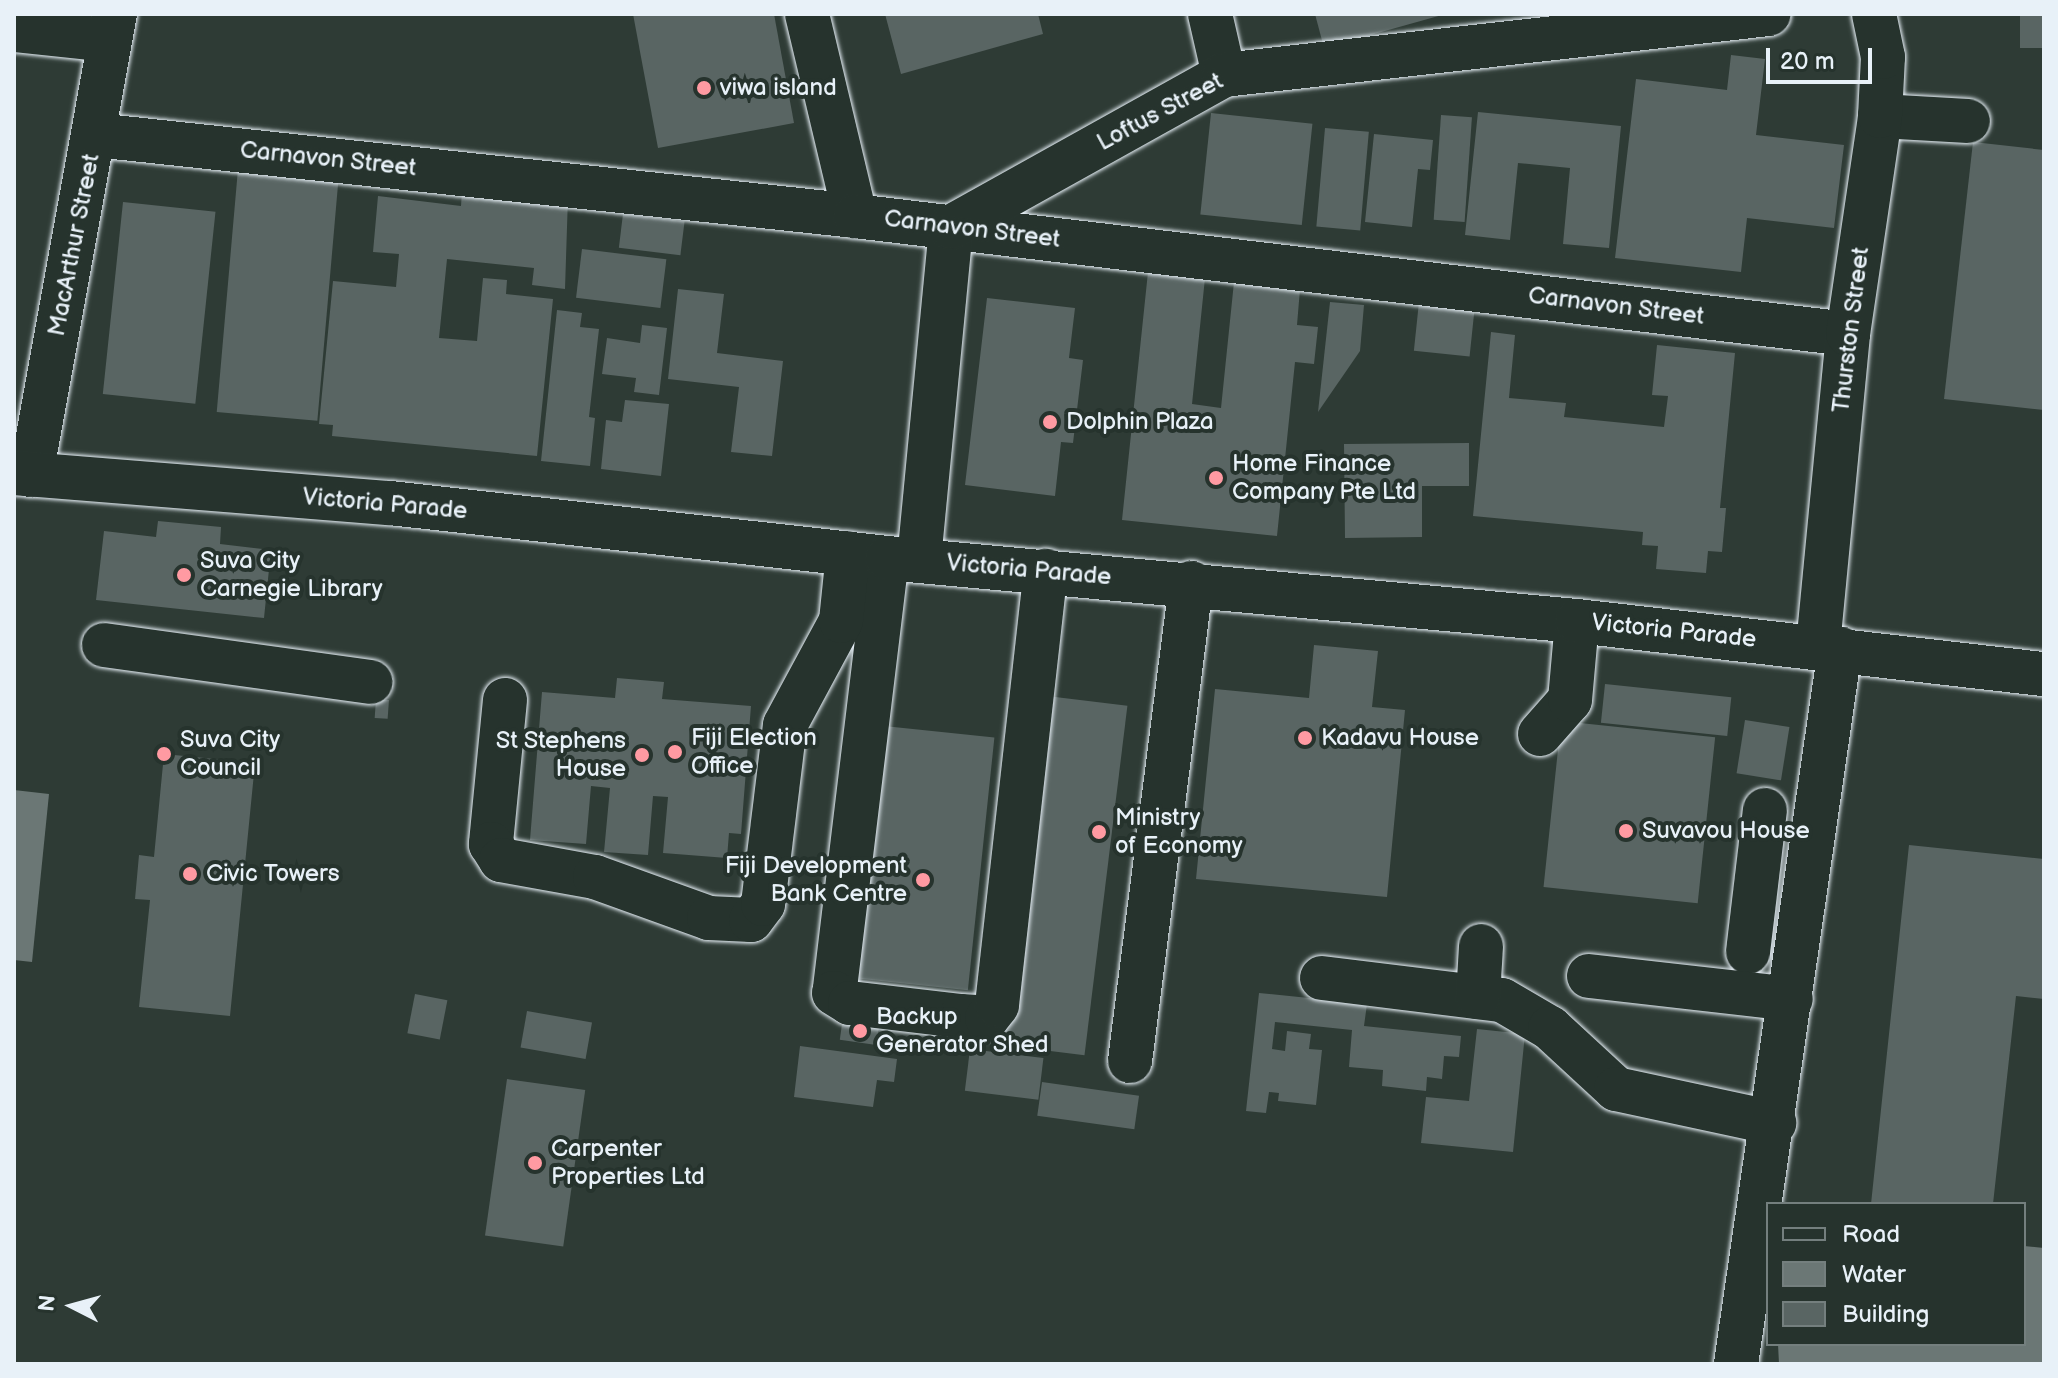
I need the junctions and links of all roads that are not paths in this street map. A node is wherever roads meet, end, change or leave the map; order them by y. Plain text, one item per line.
1 (807, 14) edge
2 (1210, 14) edge
3 (1769, 14) edge
4 (1874, 14) edge
5 (112, 27) edge
6 (14, 30) edge
7 (1224, 75) junction
8 (1880, 116) junction
9 (1968, 121) dead end
10 (95, 135) junction
11 (855, 216) junction
12 (951, 227) junction
13 (1848, 334) junction
14 (22, 474) edge
15 (885, 557) junction
16 (1046, 571) junction
17 (1191, 583) junction
18 (1577, 621) junction
19 (104, 645) dead end
20 (1829, 648) junction
21 (2044, 674) edge
22 (370, 682) dead end
23 (505, 700) dead end
24 (1540, 734) dead end
25 (1765, 810) dead end
26 (1756, 888) junction
27 (1806, 894) junction
28 (1481, 946) dead end
29 (1748, 952) dead end
30 (1589, 976) dead end
31 (1322, 978) dead end
32 (1478, 997) junction
33 (1791, 999) junction
34 (1130, 1061) dead end
35 (1774, 1123) junction
36 (1736, 1364) edge

1 - 11 main road
2 - 7 main road
3 - 7 main road, Loftus Street
4 - 8 main road, Thurston Street
5 - 6 main road
5 - 10 main road, MacArthur Street
7 - 12 main road, Loftus Street
8 - 9 main road
8 - 13 main road, Thurston Street
10 - 11 main road, Carnavon Street
10 - 14 main road, MacArthur Street
11 - 12 main road, Carnavon Street
12 - 13 main road, Carnavon Street
12 - 15 main road
13 - 20 main road, Thurston Street
14 - 15 main road, Victoria Parade
15 - 16 main road, Victoria Parade
15 - 16 main road
15 - 23 main road
16 - 17 main road, Victoria Parade
17 - 18 main road, Victoria Parade
17 - 34 main road
18 - 20 main road, Victoria Parade
18 - 24 main road
19 - 22 main road
20 - 21 main road, Victoria Parade
20 - 27 main road, Thurston Street
25 - 26 main road
26 - 27 main road
26 - 29 main road
27 - 33 main road, Thurston Street
28 - 32 main road
30 - 33 main road
31 - 32 main road
32 - 35 main road
33 - 35 main road, Thurston Street
35 - 36 main road, Thurston Street

